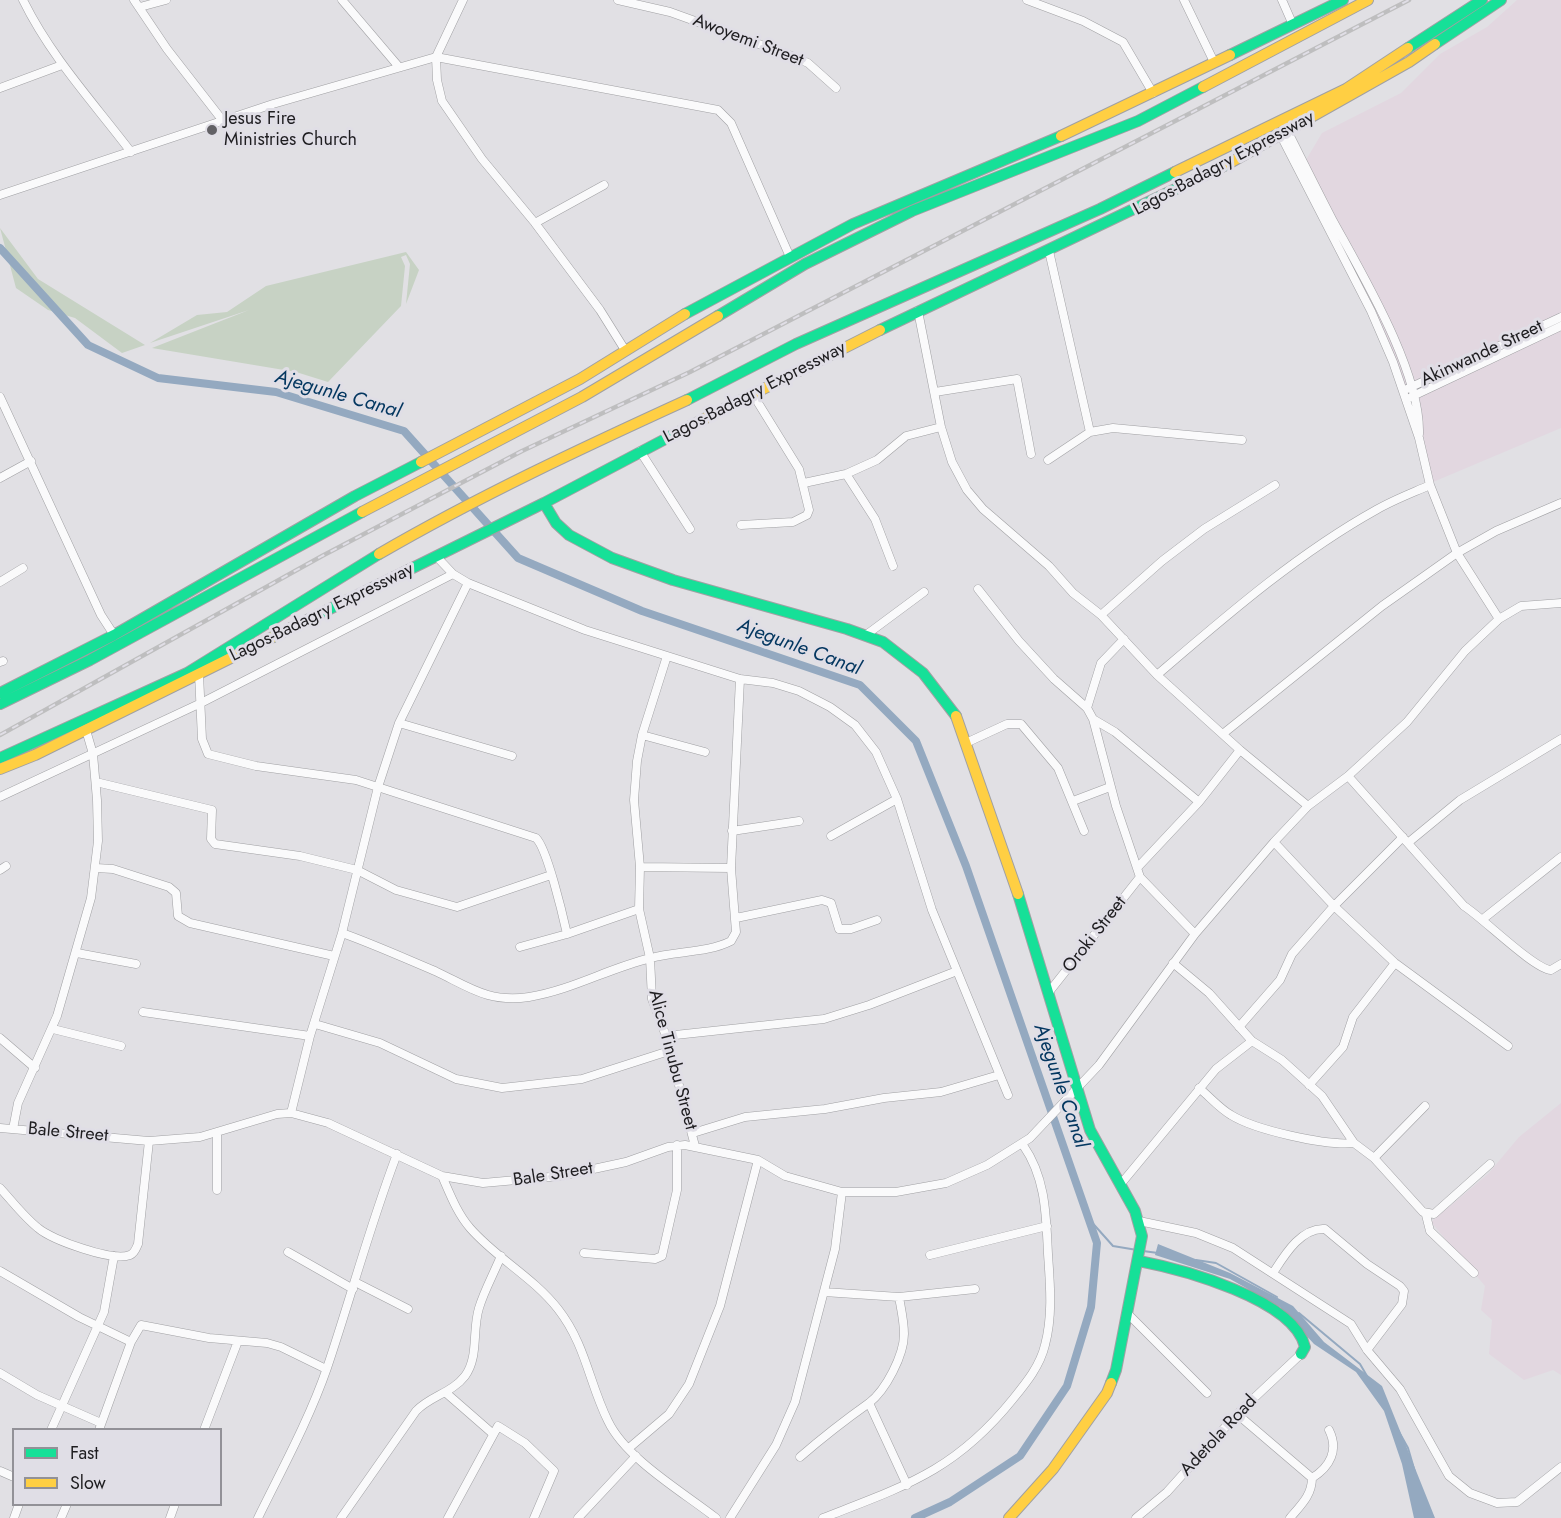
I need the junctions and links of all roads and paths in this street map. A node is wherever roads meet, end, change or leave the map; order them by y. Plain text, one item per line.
1 (24, 0) edge
2 (134, 0) edge
3 (166, 0) edge
4 (342, 0) edge
5 (463, 0) edge
6 (618, 0) edge
7 (1027, 0) edge
8 (1184, 0) edge
9 (1282, 0) edge
10 (1343, 0) edge
11 (1368, 0) edge
12 (1482, 0) edge
13 (1501, 0) edge
14 (140, 7) junction
15 (1293, 25) junction
16 (436, 57) junction
17 (1214, 62) junction
18 (62, 65) junction
19 (399, 66) junction
20 (0, 88) edge
21 (836, 88) dead end
22 (1153, 93) junction
23 (223, 121) junction
24 (1283, 132) junction
25 (130, 152) junction
26 (604, 185) dead end
27 (0, 195) edge
28 (535, 223) junction
29 (1049, 251) junction
30 (790, 258) junction
31 (918, 311) junction
32 (1561, 317) edge
33 (1561, 326) edge
34 (625, 350) junction
35 (1402, 390) junction
36 (1412, 391) junction
37 (935, 392) junction
38 (752, 393) junction
39 (0, 397) edge
40 (1405, 402) junction
41 (4, 413) edge
42 (941, 427) junction
43 (1090, 432) junction
44 (1419, 438) junction
45 (1242, 440) dead end
46 (640, 451) junction
47 (1031, 454) dead end
48 (1048, 460) dead end
49 (31, 461) junction
50 (846, 474) junction
51 (0, 477) edge
52 (804, 483) junction
53 (1275, 485) dead end
54 (1430, 485) junction
55 (544, 503) junction
56 (1561, 503) edge
57 (741, 525) dead end
58 (690, 529) dead end
59 (1457, 553) junction
60 (436, 556) junction
61 (893, 566) dead end
62 (23, 568) dead end
63 (453, 574) junction
64 (0, 582) edge
65 (468, 583) junction
66 (978, 589) dead end
67 (924, 592) dead end
68 (1561, 603) edge
69 (1101, 615) junction
70 (1499, 619) junction
71 (114, 635) junction
72 (866, 635) junction
73 (1124, 639) junction
74 (667, 656) junction
75 (199, 674) junction
76 (1158, 675) junction
77 (740, 679) junction
78 (0, 693) edge
79 (201, 703) junction
80 (0, 704) edge
81 (1087, 708) junction
82 (1093, 719) junction
83 (399, 723) junction
84 (86, 730) junction
85 (1224, 733) junction
86 (642, 735) junction
87 (1561, 739) edge
88 (968, 742) junction
89 (1240, 750) junction
90 (705, 752) dead end
91 (93, 754) junction
92 (512, 756) dead end
93 (0, 758) edge
94 (0, 770) edge
95 (1347, 777) junction
96 (96, 782) junction
97 (378, 787) junction
98 (1110, 787) junction
99 (0, 797) edge
100 (897, 799) junction
101 (1073, 801) junction
102 (1199, 802) junction
103 (1308, 806) junction
104 (799, 821) dead end
105 (732, 831) junction
106 (1084, 831) dead end
107 (831, 836) dead end
108 (1406, 839) junction
109 (1274, 842) junction
110 (1561, 857) edge
111 (640, 867) junction
112 (1138, 867) junction
113 (96, 868) junction
114 (731, 868) junction
115 (357, 870) junction
116 (551, 875) junction
117 (1140, 877) junction
118 (1334, 906) junction
119 (639, 909) junction
120 (736, 918) junction
121 (1483, 919) junction
122 (877, 920) dead end
123 (342, 933) junction
124 (567, 934) junction
125 (1195, 934) junction
126 (520, 948) dead end
127 (77, 953) junction
128 (334, 956) junction
129 (650, 958) junction
130 (1173, 963) junction
131 (1395, 963) junction
132 (136, 964) dead end
133 (1561, 964) edge
134 (957, 971) junction
135 (1049, 992) junction
136 (143, 1012) dead end
137 (315, 1024) junction
138 (1239, 1028) junction
139 (53, 1029) junction
140 (310, 1036) junction
141 (666, 1036) junction
142 (0, 1038) edge
143 (1252, 1041) junction
144 (121, 1046) dead end
145 (1508, 1046) dead end
146 (669, 1051) junction
147 (35, 1068) junction
148 (999, 1075) junction
149 (1310, 1084) junction
150 (1199, 1088) junction
151 (1074, 1091) junction
152 (1008, 1095) dead end
153 (1425, 1106) dead end
154 (291, 1113) junction
155 (0, 1128) edge
156 (13, 1129) junction
157 (693, 1133) junction
158 (217, 1134) junction
159 (149, 1141) junction
160 (1354, 1143) junction
161 (677, 1145) junction
162 (1023, 1145) junction
163 (695, 1146) junction
164 (397, 1154) junction
165 (1374, 1158) junction
166 (758, 1160) junction
167 (1490, 1164) dead end
168 (442, 1176) junction
169 (1120, 1185) junction
170 (0, 1188) edge
171 (217, 1190) dead end
172 (842, 1192) junction
173 (1426, 1215) junction
174 (1139, 1221) junction
175 (1047, 1226) junction
176 (288, 1252) dead end
177 (584, 1253) dead end
178 (930, 1255) dead end
179 (114, 1256) junction
180 (501, 1256) junction
181 (1139, 1257) junction
182 (0, 1271) edge
183 (1273, 1273) junction
184 (1474, 1273) dead end
185 (354, 1286) junction
186 (975, 1289) dead end
187 (824, 1292) junction
188 (899, 1297) junction
189 (408, 1309) dead end
190 (1128, 1314) junction
191 (99, 1326) junction
192 (130, 1341) junction
193 (238, 1341) junction
194 (1367, 1350) junction
195 (1301, 1354) joint
196 (326, 1369) junction
197 (0, 1373) edge
198 (445, 1392) junction
199 (1208, 1393) dead end
200 (869, 1403) junction
201 (60, 1405) junction
202 (1237, 1414) junction
203 (100, 1426) edge
204 (52, 1428) edge
205 (205, 1428) edge
206 (1329, 1430) dead end
207 (492, 1434) junction
208 (629, 1448) junction
209 (636, 1456) junction
210 (800, 1457) dead end
211 (1561, 1467) edge
212 (1312, 1478) junction
213 (907, 1485) junction
214 (258, 1518) edge
215 (341, 1518) edge
216 (448, 1518) edge
217 (534, 1518) edge
218 (578, 1518) edge
219 (717, 1518) edge
220 (730, 1518) edge
221 (823, 1518) edge
222 (1008, 1518) edge
223 (1136, 1518) edge
224 (1290, 1518) edge

1 - 18 street
2 - 14 street
3 - 14 street
4 - 19 street
5 - 16 street
6 - 21 street, Awoyemi Street
7 - 22 street
8 - 17 street
9 - 15 street
10 - 15 main road
11 - 80 main road
12 - 93 main road, Lagos-Badagry Expressway
13 - 24 main road, Lagos-Badagry Expressway
14 - 23 street
15 - 17 main road
16 - 19 street
16 - 28 street
16 - 30 street
17 - 22 main road
18 - 20 street
18 - 25 street
19 - 23 street
22 - 30 main road
23 - 25 street
24 - 29 main road, Lagos-Badagry Expressway
24 - 35 street
24 - 36 street
25 - 27 street
26 - 28 street
28 - 34 street
29 - 31 main road, Lagos-Badagry Expressway
29 - 43 street
30 - 34 main road
31 - 37 street
31 - 38 main road, Lagos-Badagry Expressway
32 - 36 street, Akinwande Street
33 - 36 street, Akinwande Street
34 - 71 main road
35 - 36 street, Akinwande Street
35 - 40 street
36 - 40 street, Akinwande Street
36 - 44 street
37 - 42 street
37 - 47 street
38 - 46 main road, Lagos-Badagry Expressway
38 - 52 street
39 - 41 street
40 - 44 street
41 - 49 street
42 - 50 street
42 - 69 street
43 - 45 street
43 - 48 street
44 - 54 street
46 - 55 main road, Lagos-Badagry Expressway
46 - 58 street
49 - 51 street
49 - 71 street
50 - 52 street
50 - 61 street
52 - 57 street
53 - 69 street
54 - 59 street
54 - 76 street
55 - 60 main road, Lagos-Badagry Expressway
55 - 72 main road
56 - 59 street
59 - 70 street
59 - 85 street
60 - 63 street
60 - 75 main road, Lagos-Badagry Expressway
62 - 64 street
63 - 65 street
63 - 79 street
65 - 74 street
65 - 83 street
66 - 81 street
67 - 72 street
68 - 70 street, Bale Street
69 - 73 street
70 - 95 street, Bale Street
71 - 78 main road
72 - 88 main road
73 - 76 street
73 - 81 street
74 - 77 street
74 - 86 street, Alice Tinubu Street
75 - 79 street
75 - 84 main road, Lagos-Badagry Expressway
76 - 85 street
77 - 100 street
77 - 105 street
79 - 91 street
79 - 97 street
81 - 82 street
82 - 98 street
82 - 102 street
83 - 92 street
83 - 97 street
84 - 91 street
84 - 94 main road, Lagos-Badagry Expressway
85 - 89 street
86 - 90 street
86 - 111 street, Alice Tinubu Street
87 - 108 street
88 - 101 street
88 - 135 main road
89 - 102 street
89 - 103 street
91 - 96 street
91 - 99 street
95 - 103 street, Bale Street
95 - 108 street
96 - 113 street
96 - 115 street
97 - 115 street
97 - 116 street
98 - 101 street
98 - 112 street
100 - 107 street
100 - 134 street
101 - 106 street
102 - 112 street
103 - 109 street, Bale Street
104 - 105 street
105 - 114 street
108 - 118 street
108 - 121 street
109 - 118 street
109 - 125 street, Bale Street
110 - 121 street
111 - 114 street
111 - 119 street, Alice Tinubu Street
112 - 117 street
113 - 127 street
113 - 128 street
114 - 120 street
115 - 116 street
115 - 123 street
116 - 124 street
117 - 125 street
117 - 135 street, Oroki Street
118 - 131 street
118 - 138 street
119 - 124 street
119 - 129 street, Alice Tinubu Street
120 - 122 street
120 - 129 street
121 - 133 street
123 - 128 street
123 - 129 street
124 - 126 street
125 - 130 street, Bale Street
127 - 132 street
127 - 139 street
128 - 137 street
129 - 141 street, Alice Tinubu Street
130 - 138 street
130 - 151 street, Bale Street
131 - 145 street
131 - 149 street
134 - 141 street
134 - 148 street
135 - 151 main road
136 - 140 street
137 - 140 street
137 - 146 street
138 - 143 street
139 - 144 street
139 - 147 street
140 - 154 street
141 - 146 street, Alice Tinubu Street
142 - 147 street
143 - 149 street
143 - 150 street
146 - 157 street, Alice Tinubu Street
147 - 156 street
148 - 152 street
148 - 157 street
149 - 160 street
150 - 160 street
150 - 169 street
151 - 162 street, Bale Street
151 - 169 main road
153 - 165 street
154 - 158 street, Bale Street
154 - 164 street, Bale Street
155 - 156 street, Bale Street
156 - 159 street, Bale Street
157 - 163 street, Alice Tinubu Street
158 - 159 street, Bale Street
158 - 171 street
159 - 179 street
160 - 165 street
161 - 163 street, Bale Street
161 - 168 street, Bale Street
161 - 177 street
162 - 172 street, Bale Street
162 - 175 street
163 - 166 street, Bale Street
164 - 168 street, Bale Street
164 - 185 street
165 - 173 street
166 - 172 street, Bale Street
166 - 208 street
167 - 173 street
168 - 180 street
169 - 174 main road
170 - 179 street
172 - 187 street
173 - 184 street
174 - 181 main road
174 - 183 street
175 - 178 street
175 - 213 street
176 - 185 street
179 - 191 street
180 - 198 street
180 - 208 street
181 - 190 main road
181 - 195 main road
182 - 191 street
183 - 194 street
183 - 194 street
185 - 189 street
185 - 196 street
186 - 188 street
187 - 188 street
187 - 220 street
188 - 200 street
190 - 199 street
190 - 222 main road
191 - 192 street
191 - 201 street
192 - 193 street
192 - 203 street
193 - 196 street
193 - 205 street
194 - 211 street
195 - 202 street, Adetola Road
196 - 214 street
197 - 201 street
198 - 207 street
198 - 215 street
200 - 210 street
200 - 213 street
201 - 203 street
201 - 204 street
202 - 212 street
202 - 223 street, Adetola Road
206 - 212 street
207 - 216 street
207 - 217 street
208 - 209 street
209 - 218 street
209 - 219 street
212 - 224 street
213 - 221 street

